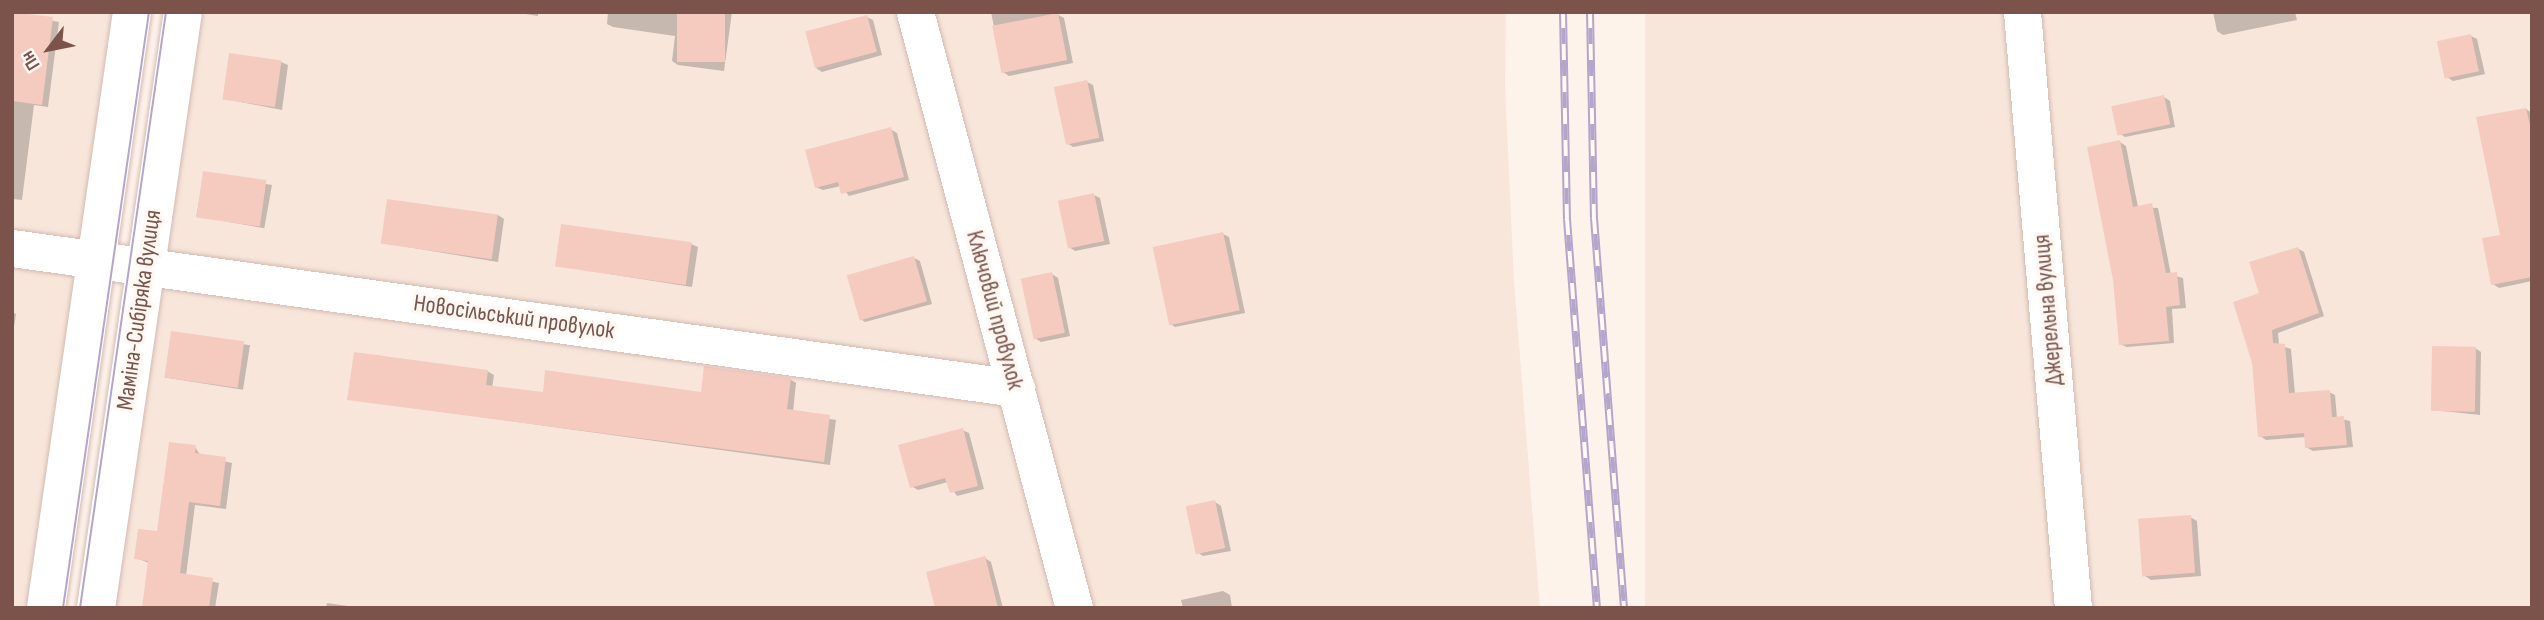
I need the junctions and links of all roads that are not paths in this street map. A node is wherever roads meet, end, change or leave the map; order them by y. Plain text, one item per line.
1 (132, 12) edge
2 (183, 12) edge
3 (915, 12) edge
4 (2022, 12) edge
5 (12, 248) edge
6 (96, 259) junction
7 (146, 265) junction
8 (1016, 388) junction
9 (46, 608) edge
10 (96, 608) edge
11 (1074, 608) edge
12 (2073, 608) edge

1 - 6 main road, Маміна-Сибіряка вулиця
2 - 7 main road, Маміна-Сибіряка вулиця
3 - 8 street, Ключовий провулок
4 - 12 street, Джерельна вулиця
5 - 6 street, Новосільський провулок
6 - 7 street, Новосільський провулок
6 - 9 main road, Маміна-Сибіряка вулиця
7 - 8 street, Новосільський провулок
7 - 10 main road, Маміна-Сибіряка вулиця
8 - 11 street, Ключовий провулок

